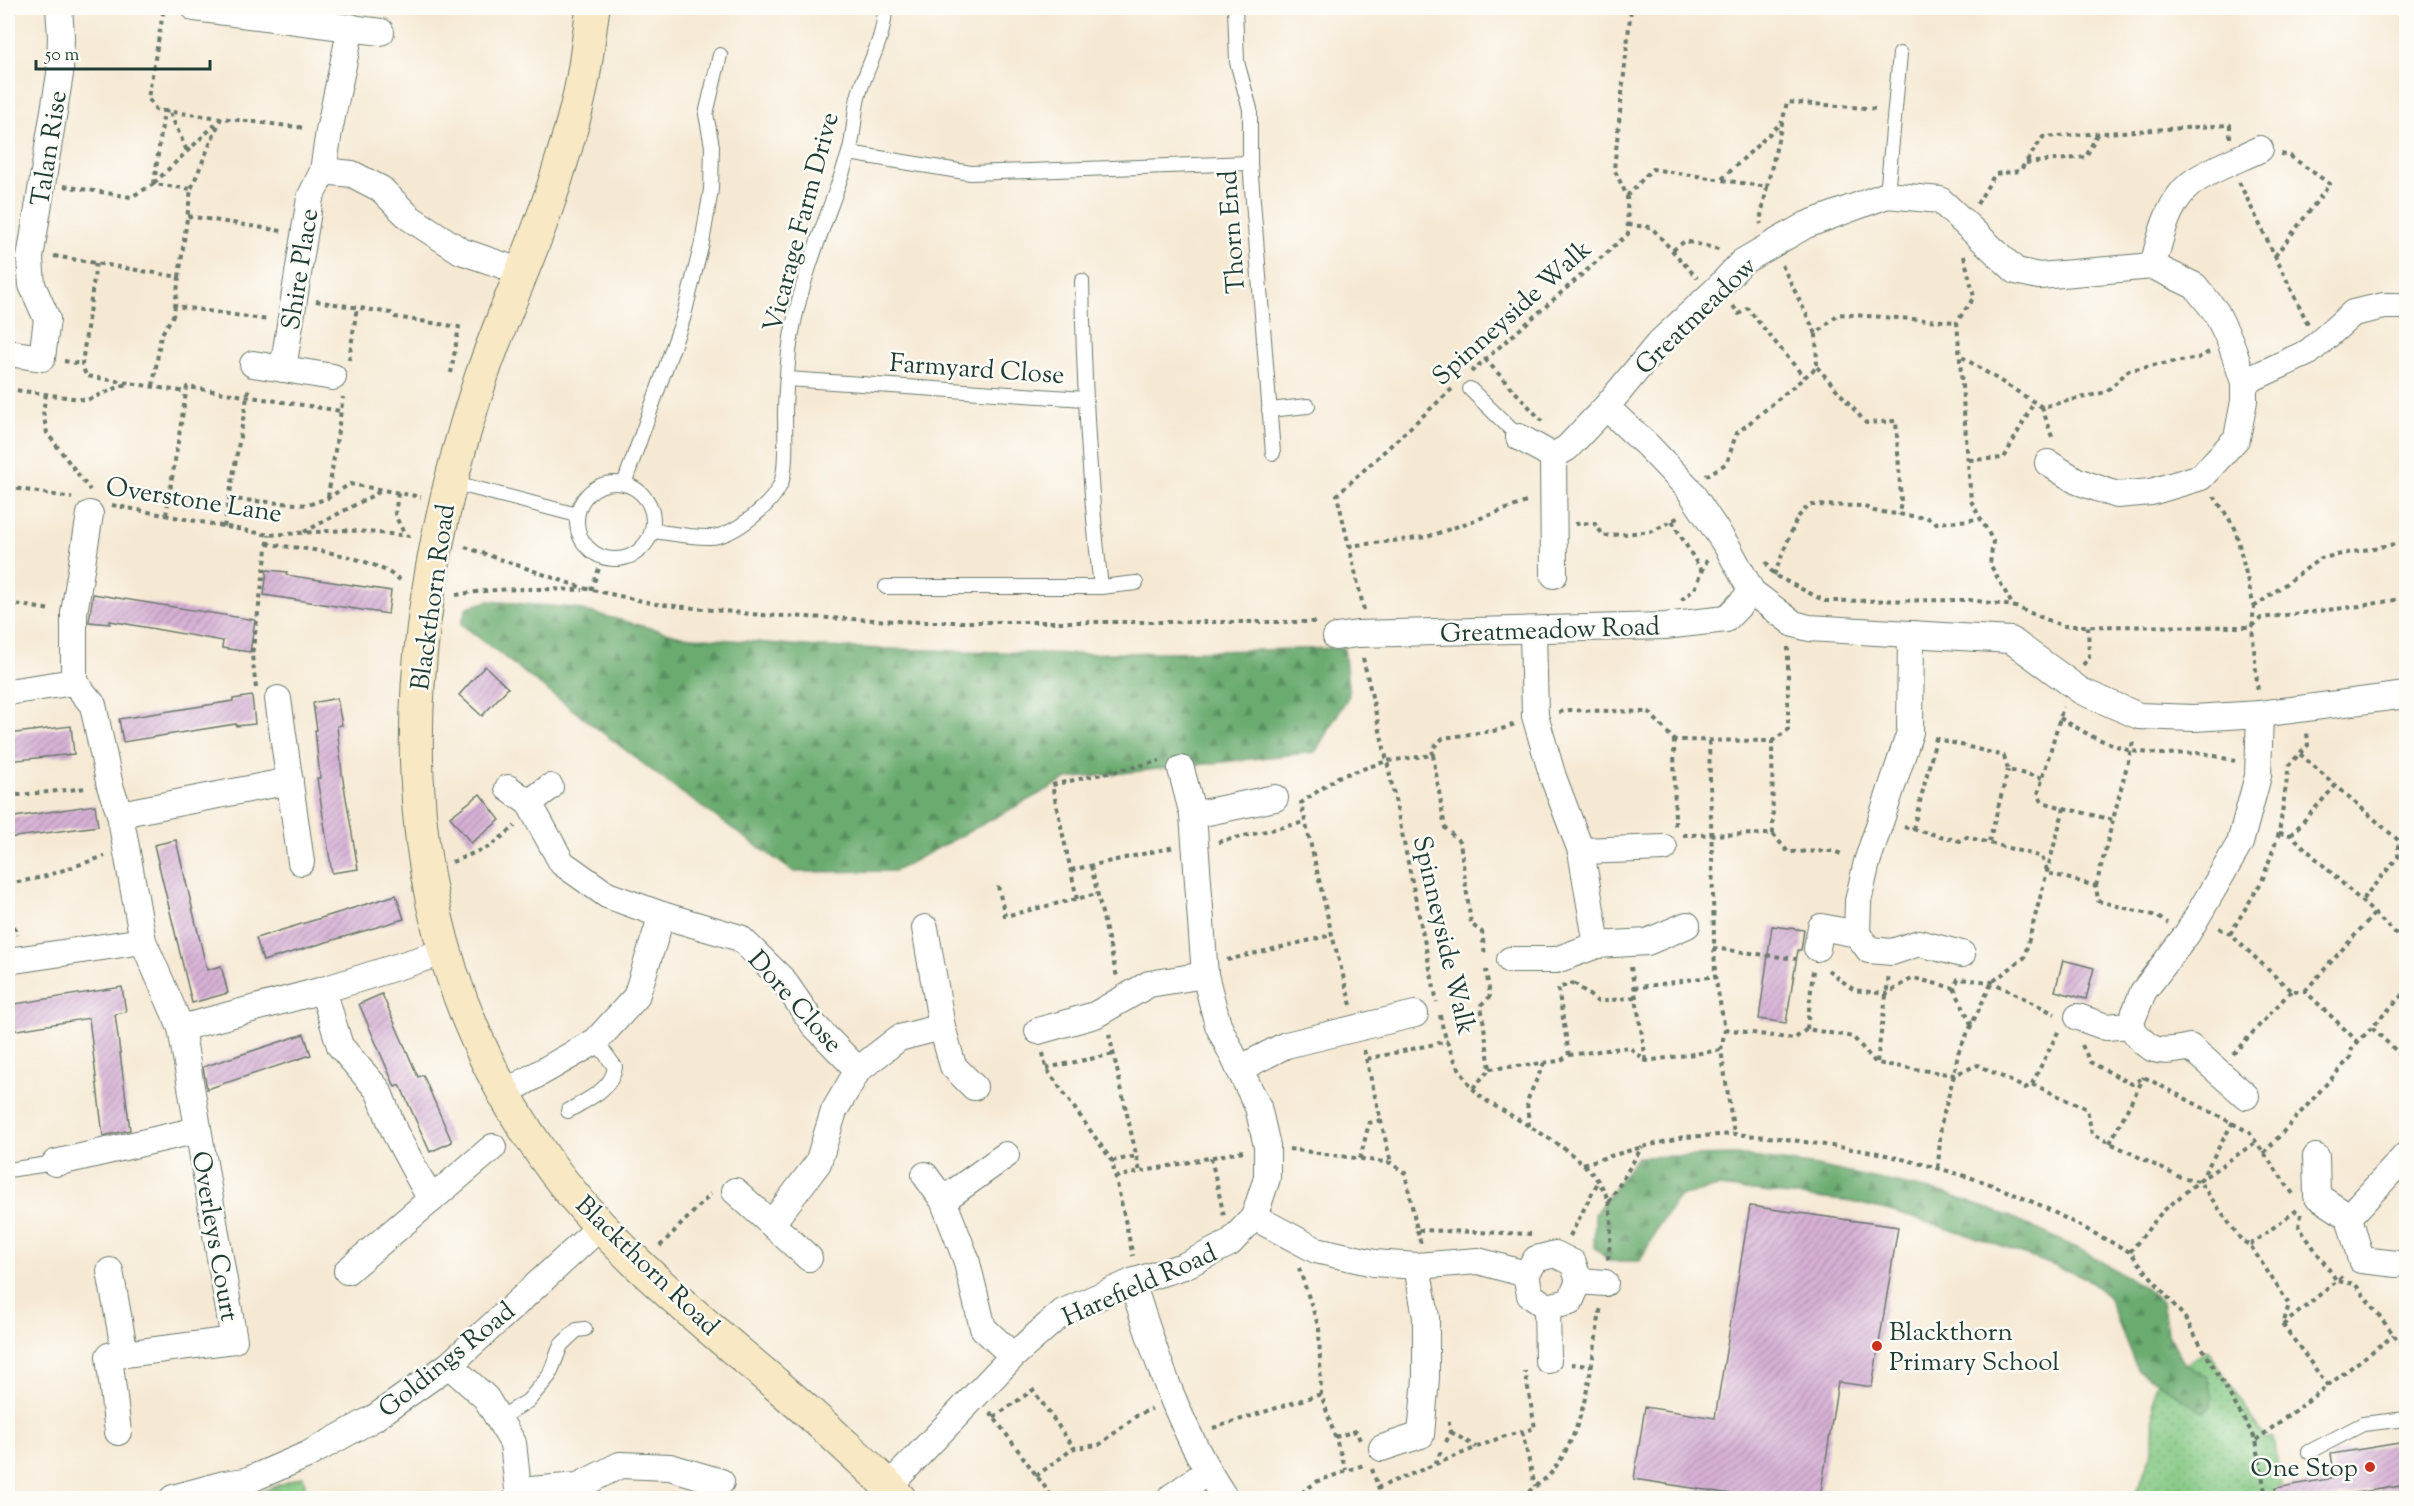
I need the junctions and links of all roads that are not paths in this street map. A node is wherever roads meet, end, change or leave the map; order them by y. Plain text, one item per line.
1 (59, 8) edge
2 (195, 8) edge
3 (593, 8) edge
4 (885, 8) edge
5 (1235, 8) edge
6 (351, 27) junction
7 (381, 32) dead end
8 (1900, 54) dead end
9 (720, 55) dead end
10 (2260, 149) road end
11 (849, 153) junction
12 (1250, 163) junction
13 (323, 171) junction
14 (1887, 195) junction
15 (2153, 266) junction
16 (522, 272) junction
17 (1082, 281) dead end
18 (2406, 306) edge
19 (8, 353) edge
20 (253, 364) road end
21 (283, 369) junction
22 (342, 378) road end
23 (787, 379) junction
24 (2244, 382) junction
25 (1465, 386) road end
26 (1085, 399) junction
27 (1308, 406) dead end
28 (1606, 407) junction
29 (1269, 410) junction
30 (1519, 437) joint
31 (1560, 452) junction
32 (1273, 453) dead end
33 (2048, 463) road end
34 (624, 484) junction
35 (435, 492) junction
36 (92, 506) road end
37 (577, 515) junction
38 (652, 531) junction
39 (1554, 575) dead end
40 (1136, 583) dead end
41 (886, 587) dead end
42 (1101, 587) junction
43 (1752, 592) junction
44 (1352, 627) road end
45 (1533, 631) junction
46 (1911, 634) junction
47 (74, 682) junction
48 (8, 692) edge
49 (2406, 694) edge
50 (278, 699) road end
51 (2260, 714) junction
52 (1181, 769) road end
53 (290, 781) junction
54 (550, 787) dead end
55 (507, 788) dead end
56 (1275, 798) dead end
57 (531, 806) junction
58 (120, 814) junction
59 (1193, 815) junction
60 (1664, 848) dead end
61 (1581, 851) junction
62 (302, 862) dead end
63 (662, 915) junction
64 (1687, 925) dead end
65 (925, 928) dead end
66 (1857, 934) junction
67 (143, 941) junction
68 (1597, 945) junction
69 (444, 952) junction
70 (1962, 954) dead end
71 (1812, 959) road end
72 (1510, 960) dead end
73 (8, 962) edge
74 (1204, 970) junction
75 (323, 990) junction
76 (1415, 1014) dead end
77 (2067, 1025) road end
78 (2130, 1025) junction
79 (942, 1026) junction
80 (180, 1028) junction
81 (1038, 1031) road end
82 (596, 1041) junction
83 (1239, 1069) junction
84 (858, 1070) junction
85 (974, 1087) dead end
86 (505, 1093) junction
87 (2246, 1096) road end
88 (568, 1112) dead end
89 (198, 1130) junction
90 (493, 1147) dead end
91 (1006, 1155) dead end
92 (2406, 1155) edge
93 (2316, 1157) dead end
94 (55, 1163) joint
95 (8, 1170) edge
96 (925, 1175) dead end
97 (735, 1191) road end
98 (431, 1200) junction
99 (943, 1200) junction
100 (1254, 1217) junction
101 (2349, 1217) junction
102 (772, 1223) junction
103 (600, 1227) junction
104 (809, 1258) dead end
105 (2397, 1264) dead end
106 (1418, 1266) junction
107 (110, 1271) dead end
108 (347, 1271) dead end
109 (1526, 1274) junction
110 (1135, 1281) junction
111 (1579, 1281) junction
112 (1605, 1283) road end
113 (1547, 1307) junction
114 (585, 1329) dead end
115 (125, 1354) junction
116 (1013, 1356) junction
117 (1548, 1360) road end
118 (449, 1365) junction
119 (498, 1419) junction
120 (2406, 1419) edge
121 (118, 1432) dead end
122 (1382, 1448) road end
123 (2309, 1452) dead end
124 (1207, 1472) junction
125 (721, 1482) dead end
126 (250, 1490) edge
127 (894, 1492) edge
128 (519, 1495) edge
129 (173, 1498) edge
130 (1170, 1498) edge
131 (1225, 1498) edge

1 - 19 street, Talan Rise
2 - 6 street
3 - 16 street, Blackthorn Road
4 - 11 lane, Vicarage Farm Drive
5 - 12 lane, Thorn End
6 - 7 street
6 - 13 street, Shire Place
8 - 14 lane
9 - 34 lane
10 - 15 street
11 - 12 lane
11 - 23 lane, Vicarage Farm Drive
12 - 29 lane, Thorn End
13 - 16 street
13 - 21 street, Shire Place
14 - 15 street, Greatmeadow
14 - 28 street, Greatmeadow
15 - 24 street
16 - 35 street, Blackthorn Road
17 - 26 lane
18 - 24 street
20 - 21 street
21 - 22 street
23 - 26 lane, Farmyard Close
23 - 38 lane, Vicarage Farm Drive
24 - 33 street
25 - 30 lane
26 - 42 lane, Farmyard Close
27 - 29 lane
28 - 31 street, Greatmeadow
28 - 43 street
29 - 32 lane, Thorn End
30 - 31 street
31 - 39 street
34 - 37 lane
34 - 38 lane
35 - 37 lane
35 - 69 street, Blackthorn Road
36 - 47 street
37 - 38 lane
40 - 42 lane
41 - 42 lane
43 - 45 street, Greatmeadow Road
43 - 46 street
44 - 45 street, Greatmeadow Road
45 - 61 street
46 - 51 street
46 - 66 street
47 - 48 street
47 - 58 street, Overleys Court
49 - 51 street
50 - 53 street
51 - 78 street
52 - 59 street, Harefield Road
53 - 58 street
53 - 62 street
54 - 57 street
55 - 57 street, Dore Close
56 - 59 street
57 - 63 street, Dore Close
58 - 67 street, Overleys Court
59 - 74 street, Harefield Road
60 - 61 street
61 - 68 street
63 - 82 street
63 - 84 street, Dore Close
64 - 68 street
65 - 79 street
66 - 70 street
66 - 71 street
67 - 73 street
67 - 80 street, Overleys Court
68 - 72 street
69 - 75 street
69 - 86 street, Blackthorn Road
74 - 81 street
74 - 83 street, Harefield Road
75 - 80 street
75 - 98 street
76 - 83 street
77 - 78 street
78 - 87 street
79 - 84 street, Dore Close
79 - 85 street
80 - 89 street, Overleys Court
82 - 86 street
82 - 88 lane
83 - 100 street, Harefield Road
84 - 102 street, Dore Close
86 - 103 street, Blackthorn Road
89 - 94 street, Overleys Court
89 - 115 street, Overleys Court
90 - 98 street
91 - 99 street
92 - 101 street
93 - 101 street
94 - 95 lane
96 - 99 street
97 - 102 street
98 - 108 street
99 - 116 street
100 - 106 street
100 - 110 street, Harefield Road
101 - 105 street
102 - 104 street
103 - 118 street, Goldings Road
103 - 127 street, Blackthorn Road
106 - 109 street
106 - 122 street
107 - 115 street
109 - 111 street
109 - 113 street
110 - 116 street, Harefield Road
110 - 124 street
111 - 112 street
111 - 113 street
113 - 117 street
114 - 119 lane
115 - 121 street
116 - 127 street, Harefield Road
118 - 119 street
118 - 126 street, Goldings Road
119 - 128 street
120 - 123 lane
124 - 130 street
124 - 131 street
125 - 128 street
126 - 129 street, Goldings Road

